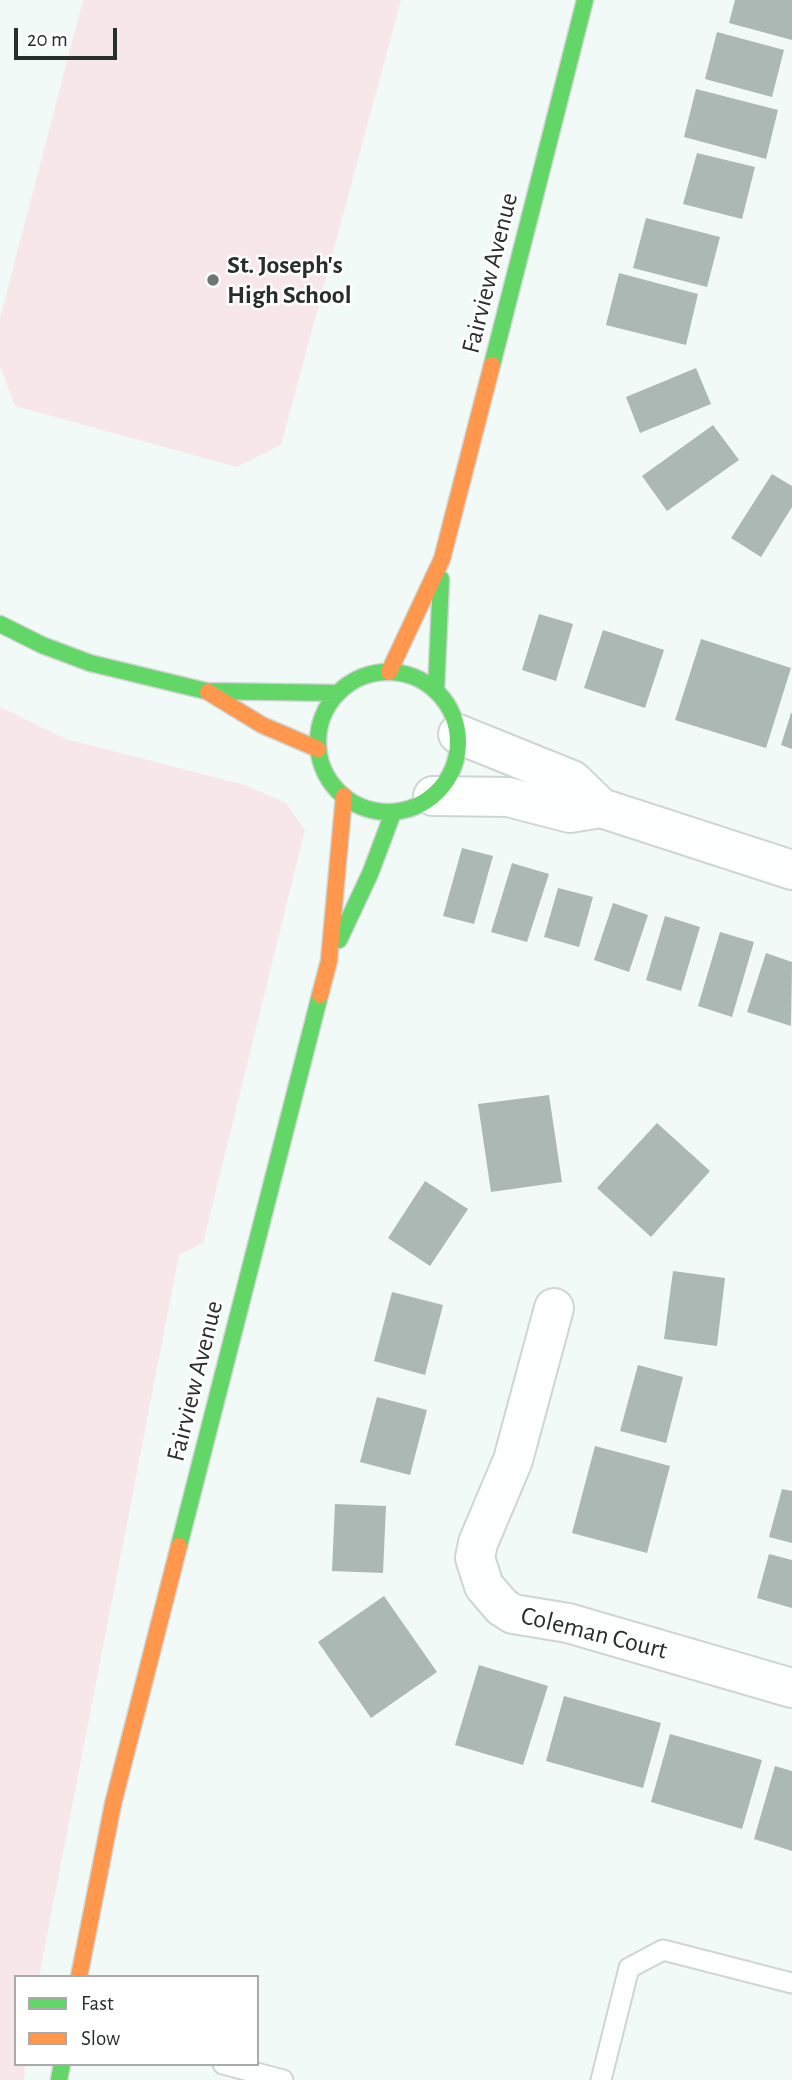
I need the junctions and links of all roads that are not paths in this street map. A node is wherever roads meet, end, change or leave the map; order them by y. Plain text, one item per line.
1 (585, 0) edge
2 (442, 559) junction
3 (0, 624) edge
4 (389, 672) junction
5 (206, 691) junction
6 (436, 691) junction
7 (338, 693) junction
8 (458, 734) junction
9 (318, 749) junction
10 (344, 796) junction
11 (433, 796) junction
12 (601, 808) junction
13 (393, 813) junction
14 (792, 870) edge
15 (329, 961) junction
16 (554, 1308) dead end
17 (792, 1688) edge
18 (79, 1975) edge
19 (792, 1983) edge
20 (230, 2066) edge
21 (283, 2080) edge
22 (601, 2080) edge

1 - 2 main road, Fairview Avenue
2 - 4 main road, Fairview Avenue
2 - 6 main road, Fairview Avenue
3 - 5 main road
4 - 6 main road
4 - 7 main road
5 - 7 main road
5 - 9 main road
6 - 8 main road
7 - 9 main road
8 - 11 main road
8 - 12 street
9 - 10 main road
10 - 13 main road
10 - 15 main road, Fairview Avenue
11 - 12 street
11 - 13 main road
12 - 14 street
13 - 15 main road
15 - 18 main road, Fairview Avenue
16 - 17 street, Coleman Court
19 - 22 lane
20 - 21 lane

